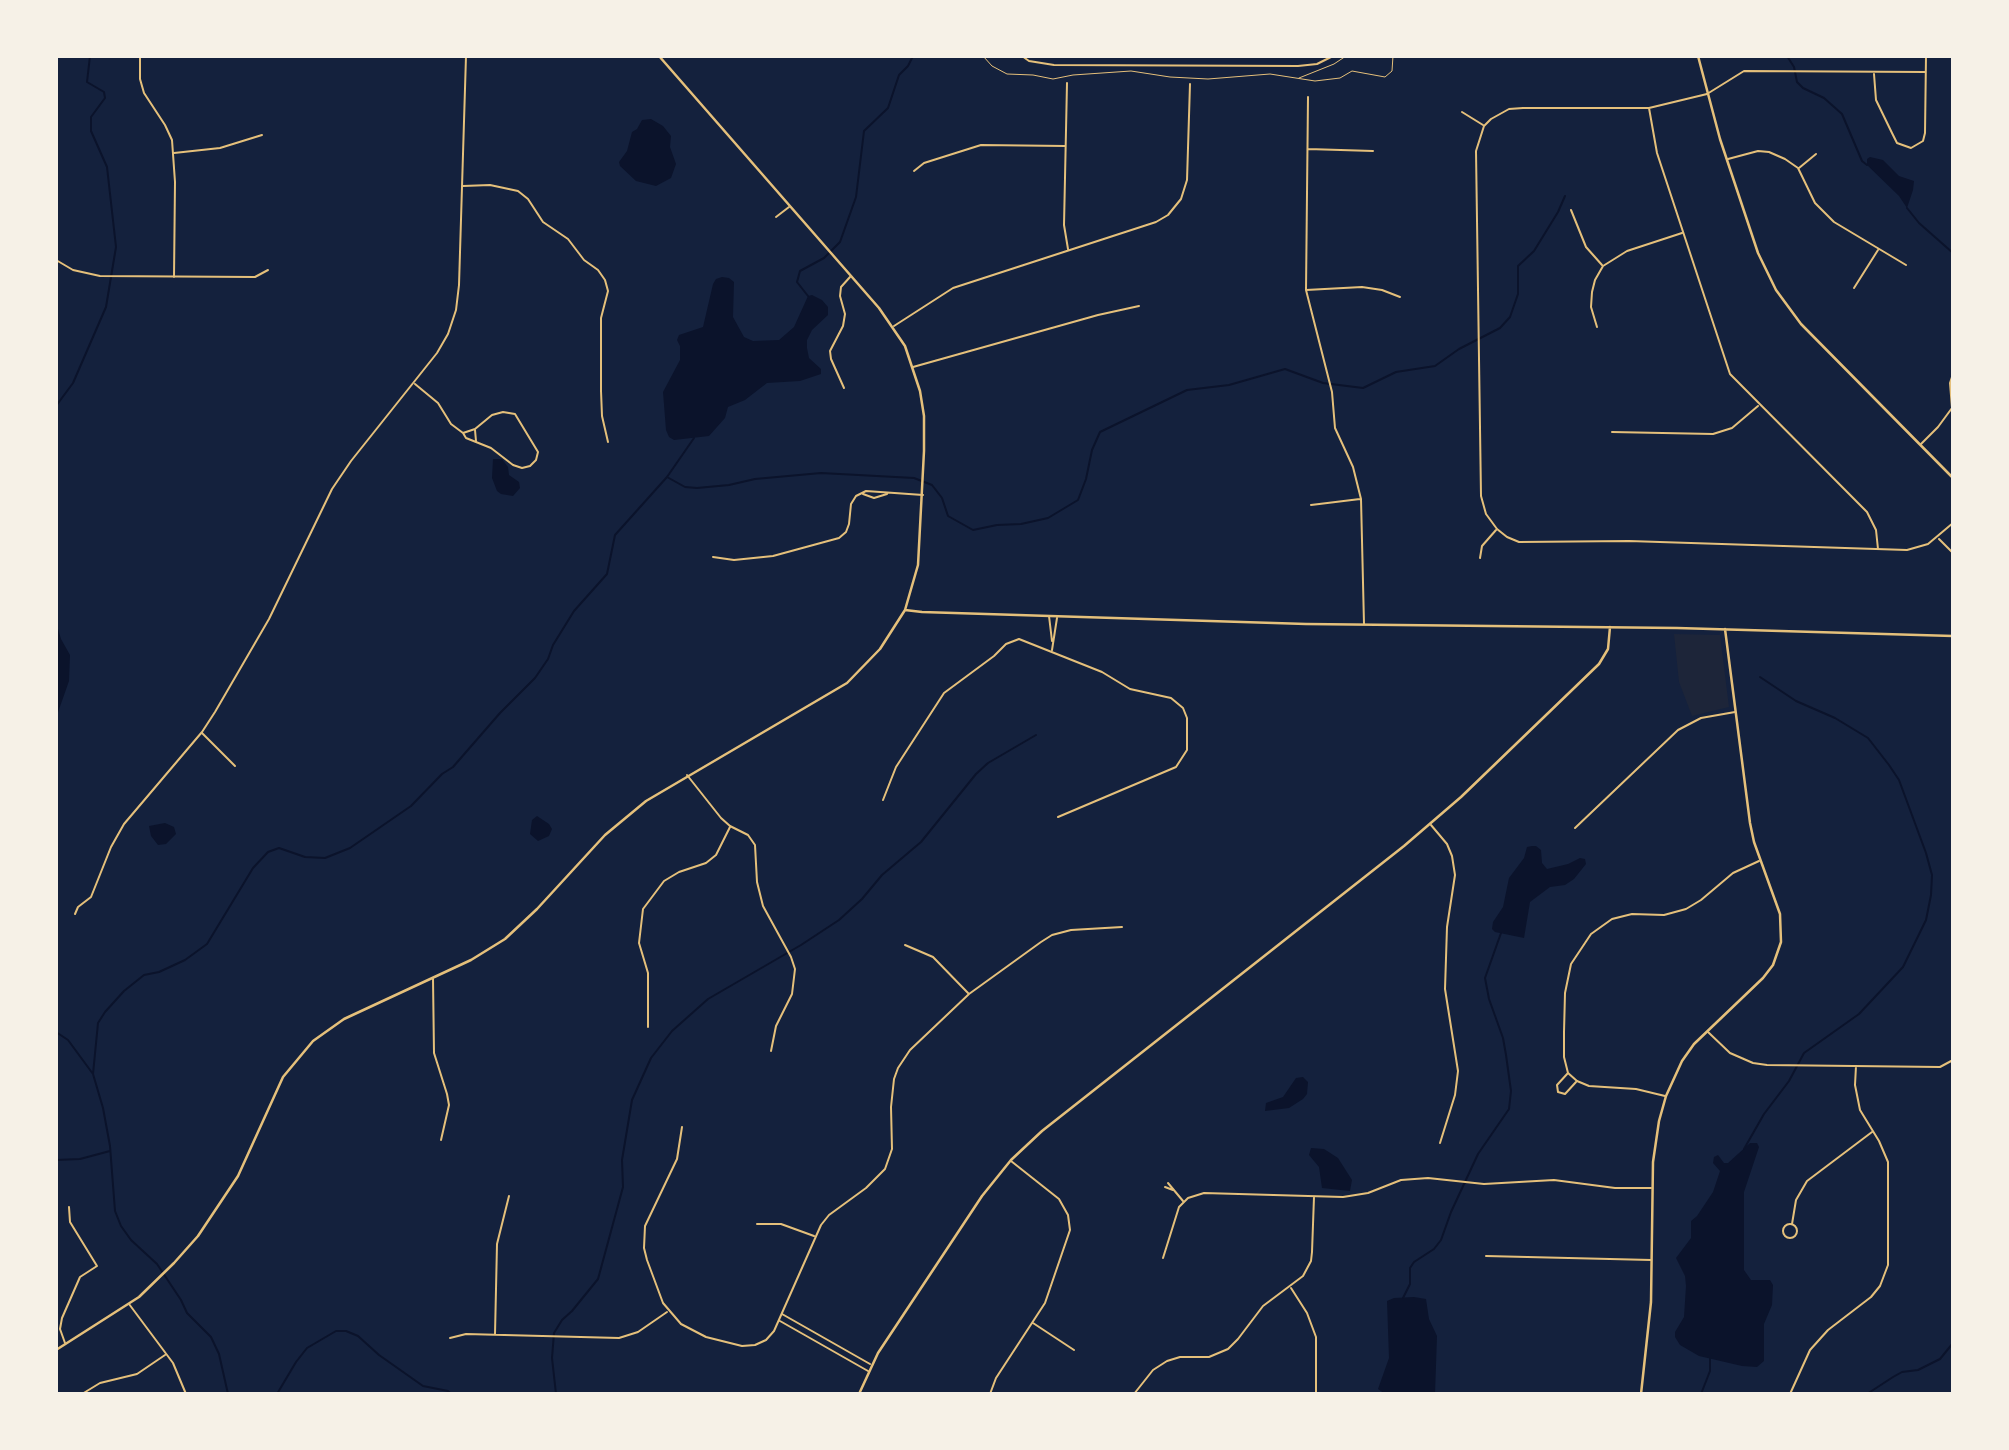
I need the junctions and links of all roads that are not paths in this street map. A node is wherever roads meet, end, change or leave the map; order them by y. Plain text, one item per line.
1 (141, 56) edge
2 (466, 56) edge
3 (659, 56) edge
4 (1022, 56) edge
5 (1333, 56) edge
6 (1698, 56) edge
7 (1926, 56) edge
8 (1875, 72) junction
9 (1926, 72) junction
10 (1067, 83) dead end
11 (1190, 84) dead end
12 (1707, 94) junction
13 (1308, 97) dead end
14 (1649, 108) junction
15 (1462, 112) dead end
16 (1484, 126) junction
17 (262, 135) dead end
18 (1066, 146) junction
19 (1308, 149) junction
20 (1373, 151) dead end
21 (173, 153) junction
22 (1815, 154) dead end
23 (1727, 159) junction
24 (1798, 168) junction
25 (914, 171) dead end
26 (462, 186) junction
27 (790, 206) junction
28 (1571, 210) dead end
29 (776, 217) dead end
30 (1683, 233) junction
31 (1878, 249) junction
32 (1069, 250) junction
33 (56, 260) edge
34 (1906, 265) dead end
35 (1603, 266) junction
36 (268, 270) dead end
37 (174, 276) junction
38 (851, 276) junction
39 (1854, 288) dead end
40 (1306, 290) junction
41 (1400, 297) dead end
42 (1139, 306) dead end
43 (894, 327) junction
44 (1597, 327) dead end
45 (913, 367) junction
46 (1953, 374) edge
47 (414, 383) junction
48 (844, 388) dead end
49 (1759, 405) junction
50 (475, 429) junction
51 (1612, 432) dead end
52 (463, 433) junction
53 (477, 442) junction
54 (608, 442) dead end
55 (1920, 445) junction
56 (1953, 478) edge
57 (862, 493) junction
58 (887, 494) junction
59 (923, 495) junction
60 (1361, 499) junction
61 (1311, 505) dead end
62 (1953, 523) edge
63 (1497, 529) junction
64 (1938, 538) junction
65 (1878, 550) junction
66 (1953, 553) edge
67 (713, 557) dead end
68 (1480, 558) dead end
69 (905, 610) junction
70 (1049, 616) junction
71 (1057, 616) junction
72 (1364, 625) junction
73 (1610, 627) junction
74 (1725, 629) junction
75 (1953, 636) edge
76 (1053, 642) junction
77 (1052, 651) junction
78 (1736, 712) junction
79 (202, 732) junction
80 (235, 766) dead end
81 (687, 775) junction
82 (883, 800) dead end
83 (1058, 817) dead end
84 (1430, 824) junction
85 (730, 826) junction
86 (1575, 828) dead end
87 (1760, 860) junction
88 (75, 914) dead end
89 (1122, 927) dead end
90 (905, 945) dead end
91 (433, 978) junction
92 (969, 994) junction
93 (648, 1027) dead end
94 (1707, 1031) junction
95 (771, 1051) dead end
96 (1953, 1060) edge
97 (1856, 1066) junction
98 (1568, 1073) junction
99 (1577, 1082) junction
100 (1666, 1096) junction
101 (682, 1127) dead end
102 (1872, 1132) junction
103 (441, 1140) dead end
104 (1440, 1143) dead end
105 (1011, 1160) junction
106 (1168, 1183) dead end
107 (1165, 1187) dead end
108 (1652, 1188) junction
109 (1174, 1191) junction
110 (509, 1196) dead end
111 (1314, 1196) junction
112 (1184, 1202) junction
113 (69, 1207) dead end
114 (757, 1224) dead end
115 (1792, 1224) junction
116 (815, 1236) junction
117 (1486, 1256) dead end
118 (1163, 1258) dead end
119 (1652, 1260) junction
120 (1291, 1287) junction
121 (129, 1304) junction
122 (668, 1311) junction
123 (782, 1314) junction
124 (779, 1320) junction
125 (1032, 1323) junction
126 (495, 1335) junction
127 (450, 1338) dead end
128 (66, 1343) junction
129 (56, 1350) edge
130 (1074, 1350) dead end
131 (167, 1354) junction
132 (871, 1365) junction
133 (868, 1371) junction
134 (82, 1394) edge
135 (186, 1394) edge
136 (859, 1394) edge
137 (990, 1394) edge
138 (1134, 1394) edge
139 (1316, 1394) edge
140 (1641, 1394) edge
141 (1790, 1394) edge

1 - 21 street
2 - 26 street
3 - 27 street
4 - 5 street
6 - 12 street
7 - 9 street
8 - 9 street
8 - 9 street
8 - 12 street
10 - 18 street
11 - 32 street
12 - 14 street
12 - 23 street
13 - 19 street
14 - 16 street
14 - 30 street
15 - 16 street
16 - 63 street
17 - 21 street
18 - 25 street
18 - 32 street
19 - 20 street
19 - 40 street
21 - 37 street
22 - 24 street
23 - 24 street
23 - 55 street
24 - 31 street
26 - 47 street
26 - 54 street
27 - 29 street
27 - 38 street
28 - 35 street
30 - 35 street
30 - 49 street
31 - 34 street
31 - 39 street
32 - 43 street
33 - 37 street
35 - 44 street
36 - 37 street
38 - 43 street
38 - 48 street
40 - 41 street
40 - 60 street
42 - 45 street
43 - 45 street
45 - 59 street
46 - 55 street
47 - 52 street
47 - 79 street
49 - 51 street
49 - 65 street
50 - 52 street
50 - 53 street
50 - 53 street
52 - 53 street
55 - 56 street
57 - 58 street
57 - 58 street
57 - 67 street
58 - 59 street
59 - 69 street
60 - 61 street
60 - 72 street
62 - 64 street
63 - 65 street
63 - 68 street
64 - 65 street
64 - 66 street
69 - 70 street
69 - 81 street
70 - 71 street
70 - 76 street
71 - 72 street
71 - 76 street
72 - 73 street
73 - 74 street
73 - 84 street
74 - 75 street
74 - 78 street
76 - 77 street
77 - 82 street
77 - 83 street
78 - 86 street
78 - 87 street
79 - 80 street
79 - 88 street
81 - 85 street
81 - 91 street
84 - 104 street
84 - 105 street
85 - 93 street
85 - 95 street
87 - 94 street
87 - 98 street
89 - 92 street
90 - 92 street
91 - 103 street
91 - 121 street
92 - 116 street
94 - 97 street
94 - 100 street
96 - 97 street
97 - 102 street
98 - 99 street
98 - 99 street
99 - 100 street
100 - 108 street
101 - 122 street
102 - 115 street
102 - 141 street
105 - 125 street
105 - 132 street
106 - 109 street
107 - 109 street
108 - 111 street
108 - 119 street
109 - 112 street
110 - 126 street
111 - 112 street
111 - 120 street
112 - 118 street
113 - 128 street
114 - 116 street
115 - 115 street
116 - 123 street
117 - 119 street
119 - 140 street
120 - 138 street
120 - 139 street
121 - 128 street
121 - 131 street
122 - 124 street
122 - 126 street
123 - 124 street
123 - 132 street
124 - 133 street
125 - 130 street
125 - 137 street
126 - 127 street
128 - 129 street
131 - 134 street
131 - 135 street
132 - 133 street
133 - 136 street

